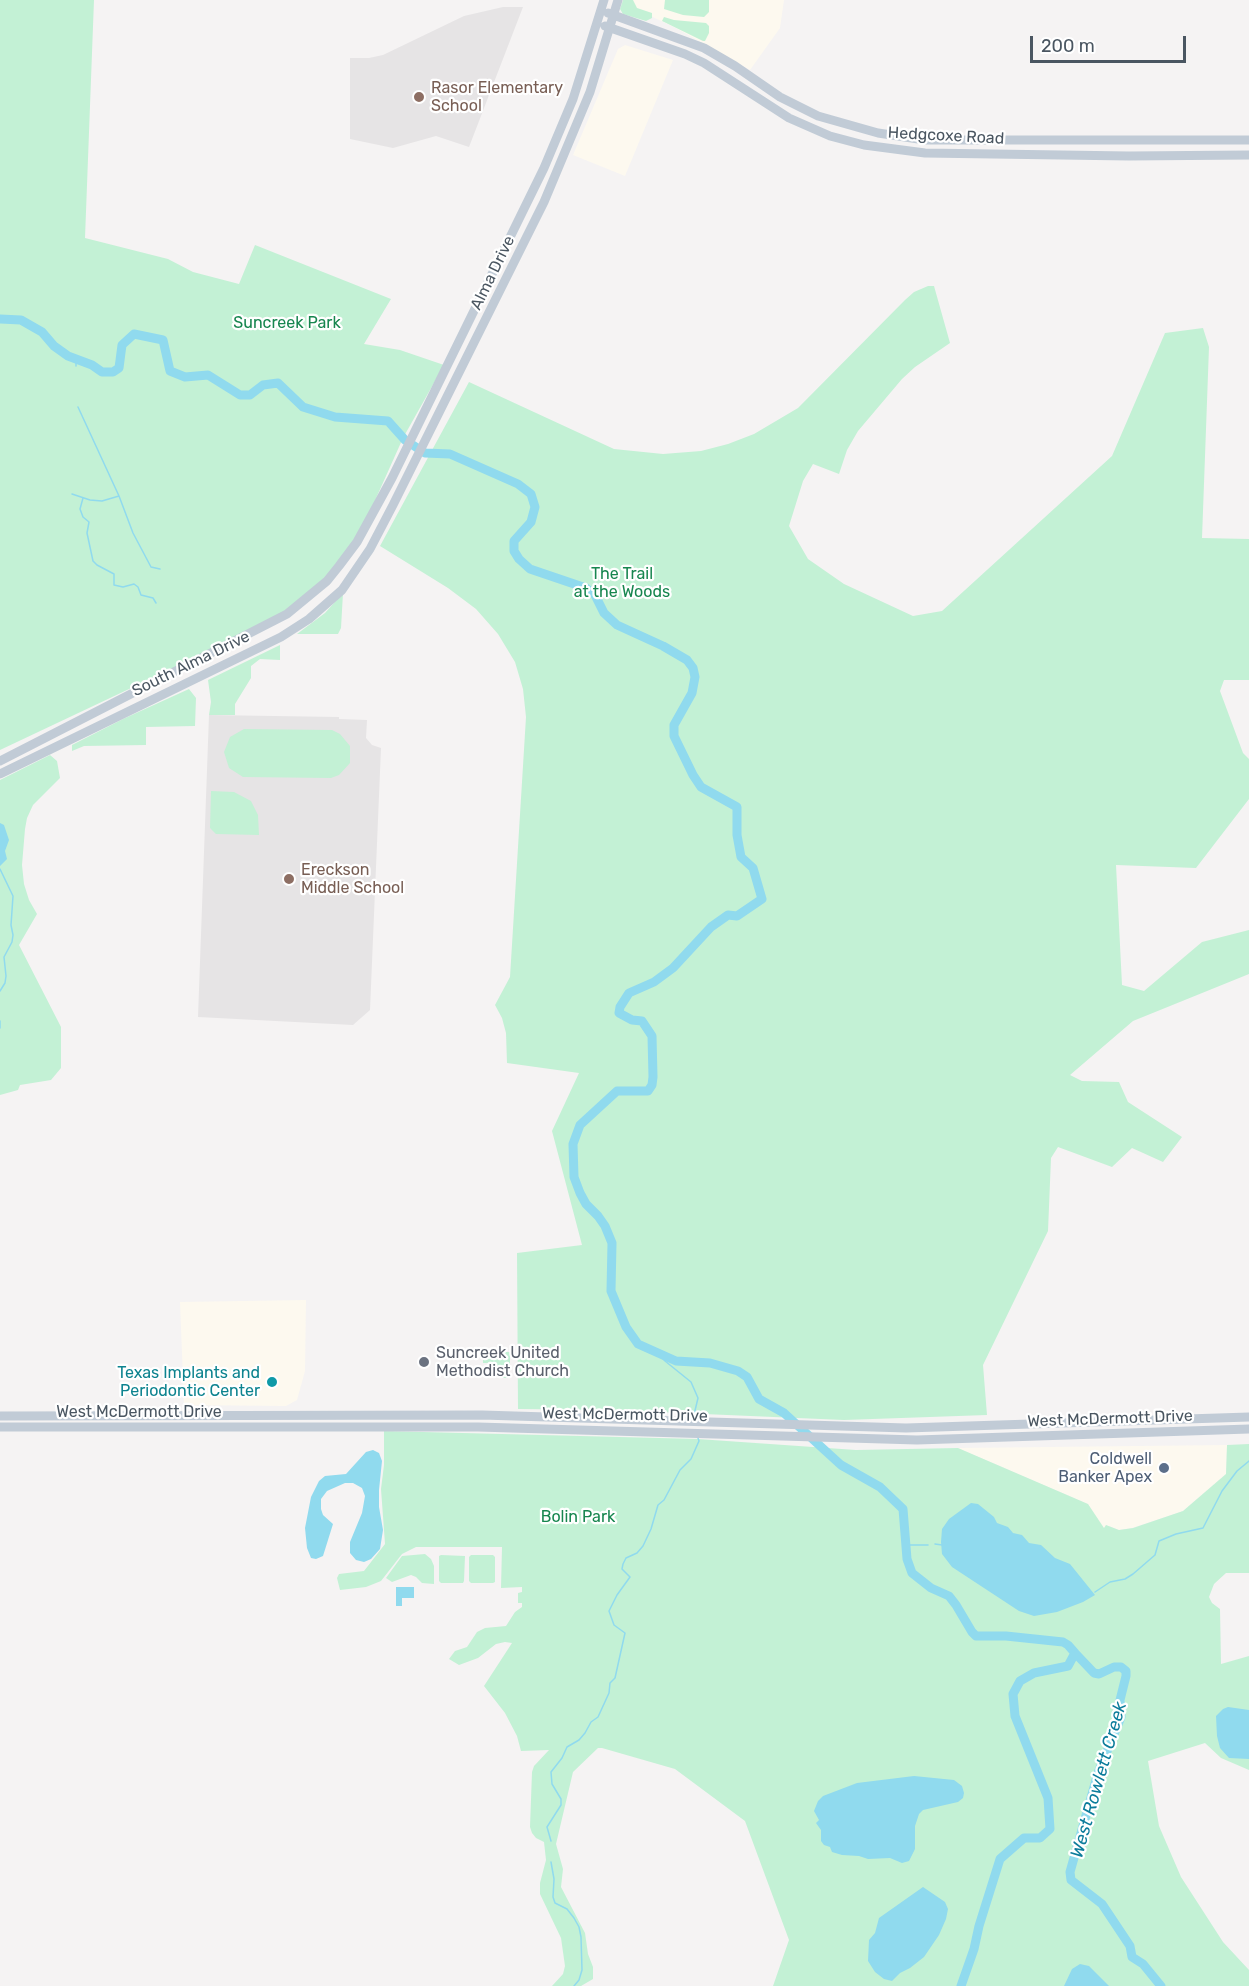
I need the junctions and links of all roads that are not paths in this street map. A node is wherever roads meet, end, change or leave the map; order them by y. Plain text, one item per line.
1 (604, 0) edge
2 (618, 0) edge
3 (601, 11) junction
4 (614, 15) junction
5 (598, 23) junction
6 (610, 28) junction
7 (704, 48) junction
8 (698, 60) junction
9 (566, 118) junction
10 (577, 123) junction
11 (1249, 140) edge
12 (1249, 155) edge
13 (357, 543) joint
14 (369, 549) joint
15 (0, 761) edge
16 (0, 774) edge
17 (175, 1415) junction
18 (0, 1416) edge
19 (1249, 1417) edge
20 (1104, 1423) junction
21 (0, 1427) edge
22 (177, 1427) junction
23 (674, 1427) junction
24 (712, 1428) junction
25 (1249, 1429) edge
26 (1104, 1435) junction

1 - 3 main road, Alma Drive
2 - 4 main road, Alma Drive
3 - 4 main road, Hedgcoxe Road
3 - 5 main road, Alma Drive
4 - 6 main road, Alma Drive
4 - 7 main road, Hedgcoxe Road
5 - 6 main road, Hedgcoxe Road
5 - 9 main road, Alma Drive
6 - 8 main road, Hedgcoxe Road
6 - 10 main road, Alma Drive
7 - 8 main road
7 - 11 main road, Hedgcoxe Road
8 - 12 main road, Hedgcoxe Road
9 - 10 main road
9 - 13 main road, Alma Drive
10 - 14 main road, Alma Drive
13 - 15 main road, South Alma Drive
14 - 16 main road, South Alma Drive
17 - 18 main road, West McDermott Drive
17 - 22 main road
17 - 23 main road, West McDermott Drive
19 - 20 main road, West McDermott Drive
20 - 24 main road, West McDermott Drive
20 - 26 main road
21 - 22 main road, West McDermott Drive
22 - 23 main road, West McDermott Drive
23 - 24 main road, West McDermott Drive
24 - 26 main road, West McDermott Drive
25 - 26 main road, West McDermott Drive

